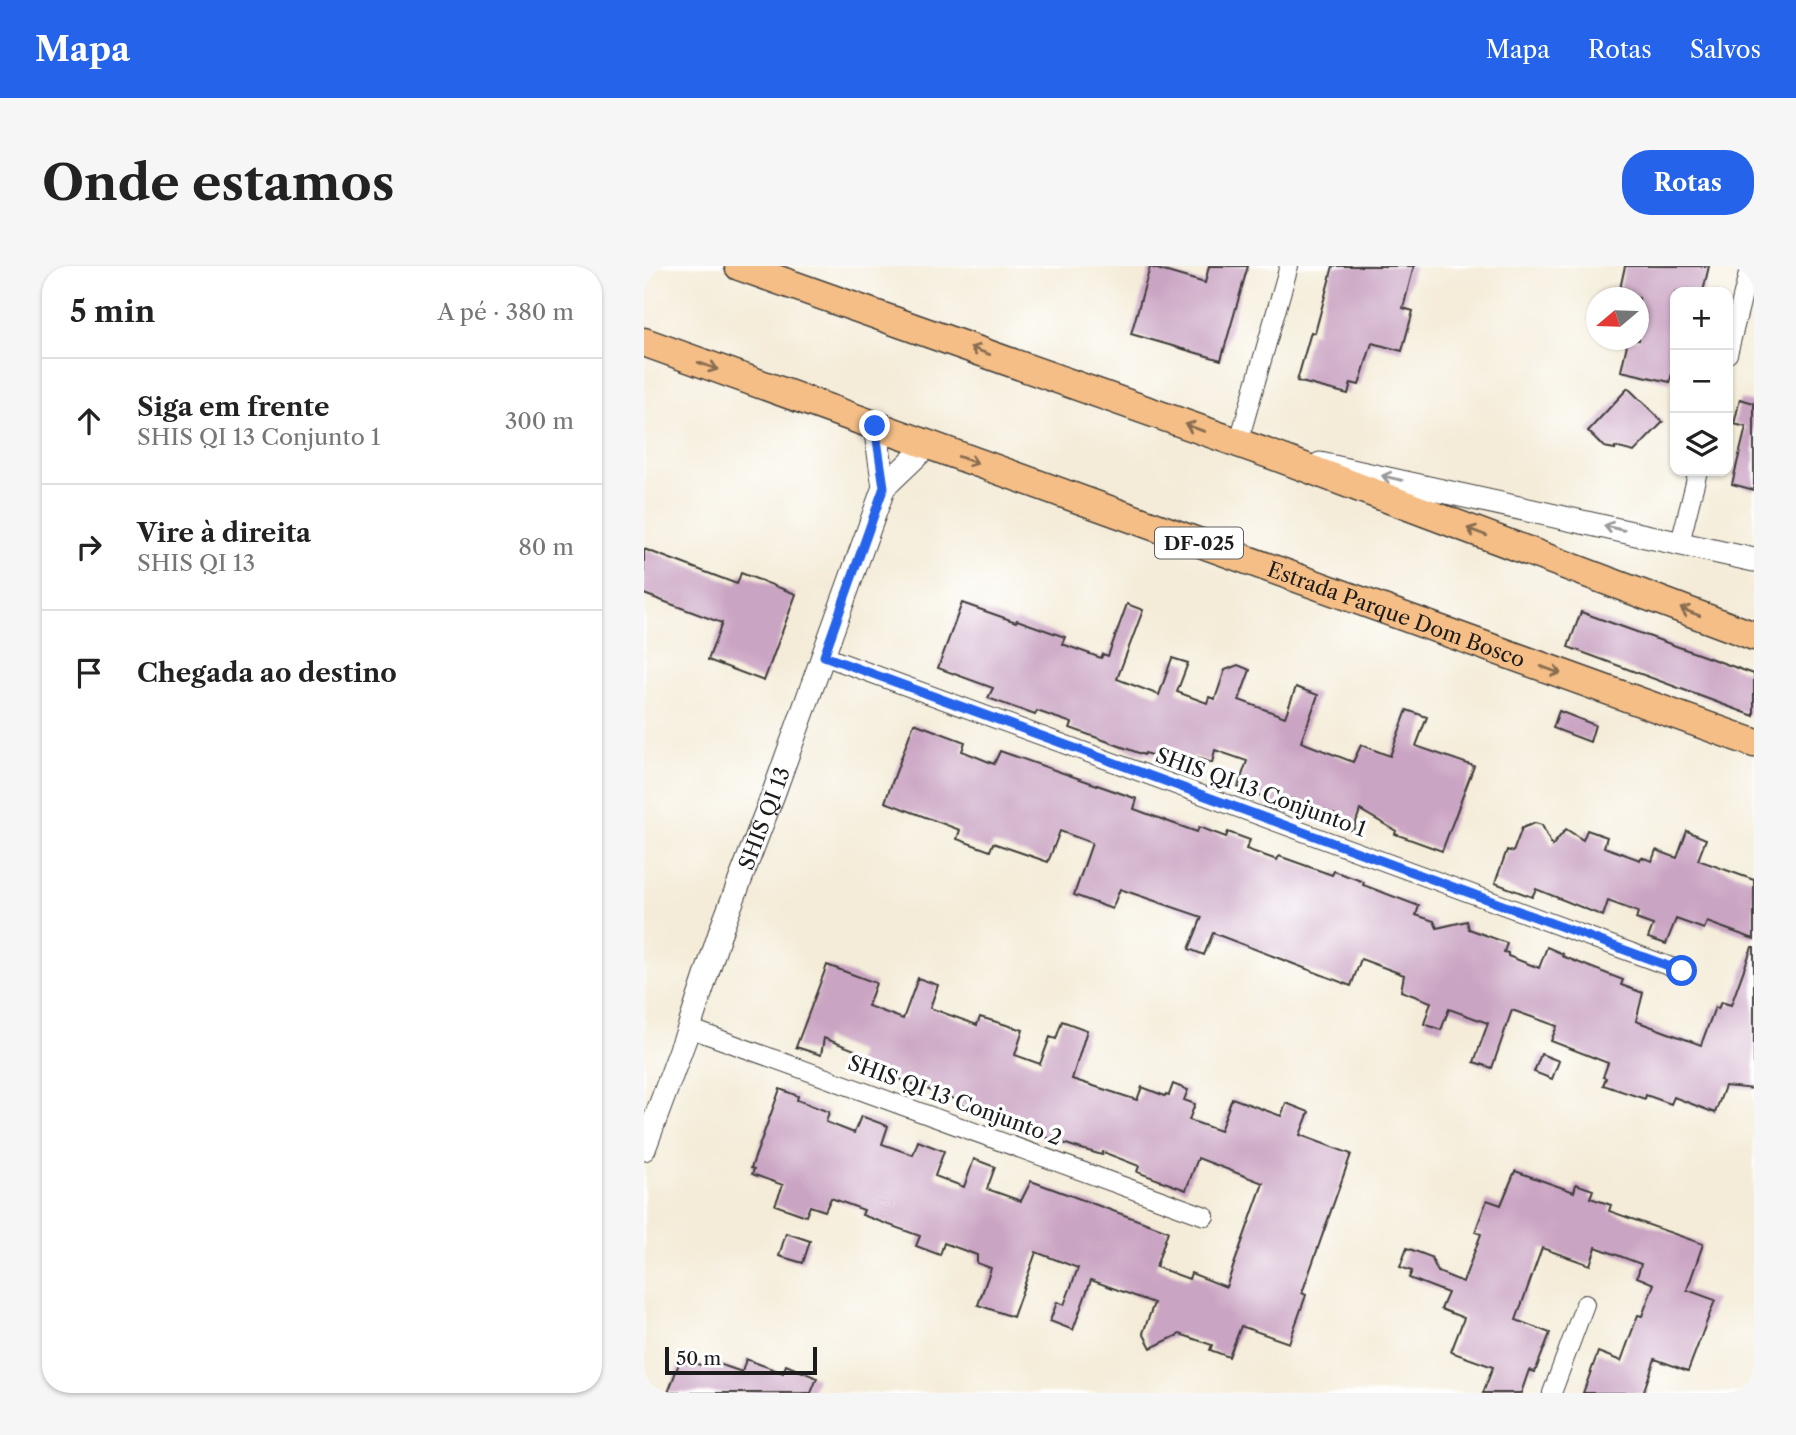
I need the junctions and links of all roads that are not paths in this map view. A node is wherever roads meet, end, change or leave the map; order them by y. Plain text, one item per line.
1 (739, 266) edge
2 (1289, 266) edge
3 (1750, 266) edge
4 (644, 342) edge
5 (1729, 350) edge
6 (875, 426) junction
7 (1238, 443) junction
8 (927, 446) junction
9 (1275, 456) junction
10 (1697, 476) edge
11 (884, 487) junction
12 (1680, 543) junction
13 (1754, 560) edge
14 (1754, 636) edge
15 (824, 656) junction
16 (1754, 743) edge
17 (1682, 971) dead end
18 (689, 1028) junction
19 (644, 1149) edge
20 (1205, 1216) dead end
21 (1585, 1304) dead end
22 (1552, 1393) edge

7 -> 1 main road
2 - 7 street
3 - 5 street
4 -> 6 main road, Estrada Parque Dom Bosco / DF-025
6 - 8 main road, Estrada Parque Dom Bosco / DF-025
6 - 11 street, SHIS QI 13
7 - 9 main road
8 - 11 street, SHIS QI 13
8 -> 16 main road, Estrada Parque Dom Bosco / DF-025
12 -> 9 street
14 -> 9 main road
10 - 12 street
11 - 15 street, SHIS QI 13
12 - 13 street
15 - 17 street, SHIS QI 13 Conjunto 1
15 - 18 street, SHIS QI 13
18 - 19 street, SHIS QI 13
18 - 20 street, SHIS QI 13 Conjunto 2
21 - 22 street

